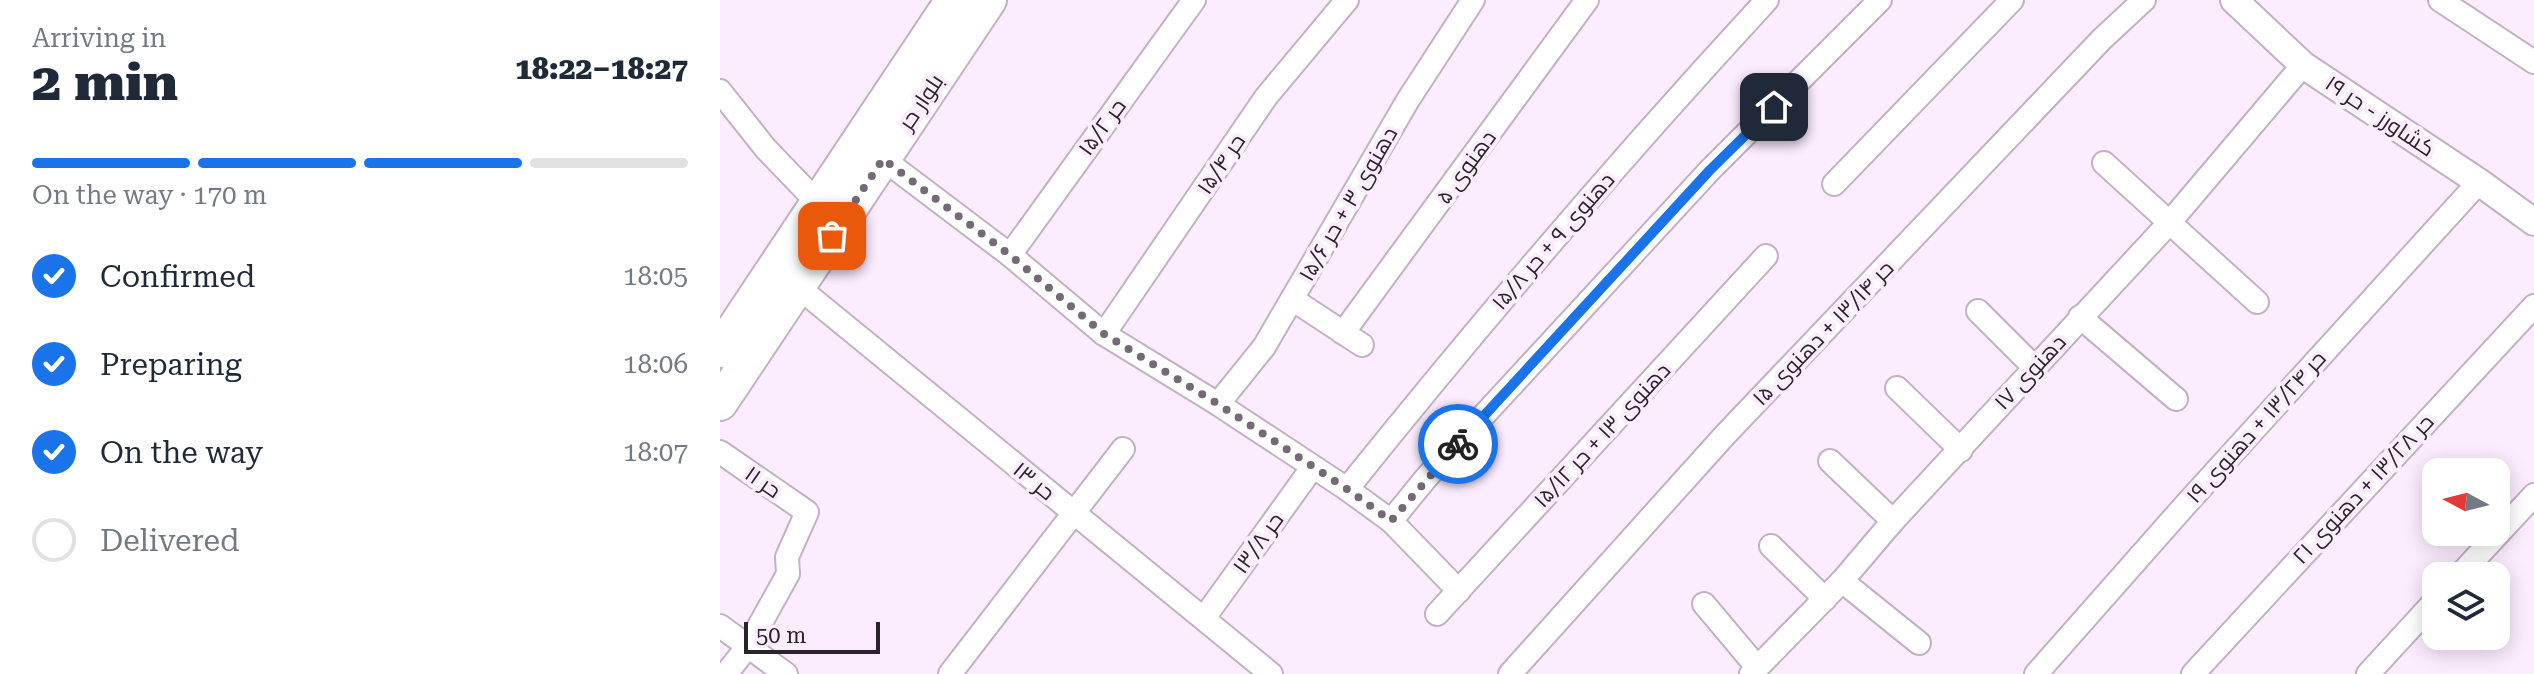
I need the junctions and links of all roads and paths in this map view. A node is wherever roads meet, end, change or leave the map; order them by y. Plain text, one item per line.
1 (953, 0) edge
2 (989, 0) edge
3 (1194, 0) edge
4 (1347, 0) edge
5 (1473, 0) edge
6 (1587, 0) edge
7 (1767, 0) edge
8 (1880, 0) edge
9 (2012, 0) edge
10 (2144, 0) edge
11 (2234, 0) edge
12 (2440, 0) edge
13 (2534, 62) edge
14 (2303, 65) junction
15 (720, 91) edge
16 (883, 159) junction
17 (2104, 163) dead end
18 (2479, 182) junction
19 (1834, 184) dead end
20 (818, 203) junction
21 (2170, 222) junction
22 (2534, 222) edge
23 (1010, 255) junction
24 (1766, 256) dead end
25 (798, 287) junction
26 (1292, 299) junction
27 (2257, 302) dead end
28 (2534, 306) edge
29 (1978, 311) dead end
30 (2080, 317) junction
31 (1104, 334) junction
32 (722, 342) edge
33 (2035, 368) junction
34 (1897, 388) dead end
35 (2176, 399) dead end
36 (720, 403) edge
37 (1218, 404) junction
38 (1123, 449) dead end
39 (1961, 450) junction
40 (720, 452) edge
41 (1830, 461) dead end
42 (1312, 468) junction
43 (1347, 489) junction
44 (2534, 495) edge
45 (1074, 514) junction
46 (1391, 521) junction
47 (1893, 521) junction
48 (1771, 546) dead end
49 (2472, 562) edge
50 (1842, 581) junction
51 (1459, 591) junction
52 (1825, 599) junction
53 (1704, 604) dead end
54 (1437, 614) dead end
55 (2422, 615) edge
56 (1204, 618) junction
57 (720, 626) edge
58 (1919, 643) dead end
59 (748, 646) junction
60 (1754, 670) edge
61 (726, 674) edge
62 (786, 674) edge
63 (950, 674) edge
64 (1271, 674) edge
65 (1510, 674) edge
66 (2036, 674) edge
67 (2193, 674) edge
68 (2368, 674) edge

1 - 20 main road, بلوار حر
2 - 16 main road, بلوار حر
3 - 23 street, حر ۱۵/۲
4 - 31 street, حر ۱۵/۴
5 - 26 street, دهنوی ۳ + حر ۱۵/۶
6 - 26 street, دهنوی ۵
7 - 43 street, دهنوی ۹ + حر ۱۵/۸
8 - 46 street
9 - 19 street
10 - 65 street, حر ۱۳/۱۴ + دهنوی ۱۵
11 - 14 street, کشاورز - حر ۱۹
12 - 13 street
14 - 18 street, کشاورز - حر ۱۹
14 - 21 street, دهنوی ۱۷
15 - 20 street
16 - 23 street
16 - 25 main road, بلوار حر
17 - 21 street
18 - 22 street, کشاورز - حر ۱۹
18 - 66 street, حر ۱۳/۲۴ + دهنوی ۱۹
20 - 32 main road, بلوار حر
21 - 27 street
21 - 30 street, دهنوی ۱۷
23 - 31 street
24 - 51 street, دهنوی ۱۳ + حر ۱۵/۱۲
25 - 36 main road, بلوار حر
25 - 45 street, حر ۱۳
26 - 37 street, دهنوی ۳ + حر ۱۵/۶
28 - 67 street, حر ۱۳/۲۸ + دهنوی ۲۱
29 - 33 street
30 - 33 street, دهنوی ۱۷
30 - 35 street
31 - 37 street
33 - 39 street, دهنوی ۱۷
34 - 39 street
37 - 42 street
38 - 45 street
39 - 47 street, دهنوی ۱۷
40 - 59 street, حر ۱۱
41 - 47 street
42 - 43 street
42 - 56 street, حر ۱۳/۸
43 - 46 street
44 - 49 street
45 - 56 street, حر ۱۳
45 - 63 street
46 - 51 street
47 - 50 street, دهنوی ۱۷
48 - 52 street
50 - 52 street, دهنوی ۱۷
50 - 58 street
51 - 54 street, دهنوی ۱۳ + حر ۱۵/۱۲
52 - 60 street, دهنوی ۱۷
53 - 60 street
55 - 68 street
56 - 64 street, حر ۱۳
57 - 59 street
59 - 61 street
59 - 62 street

